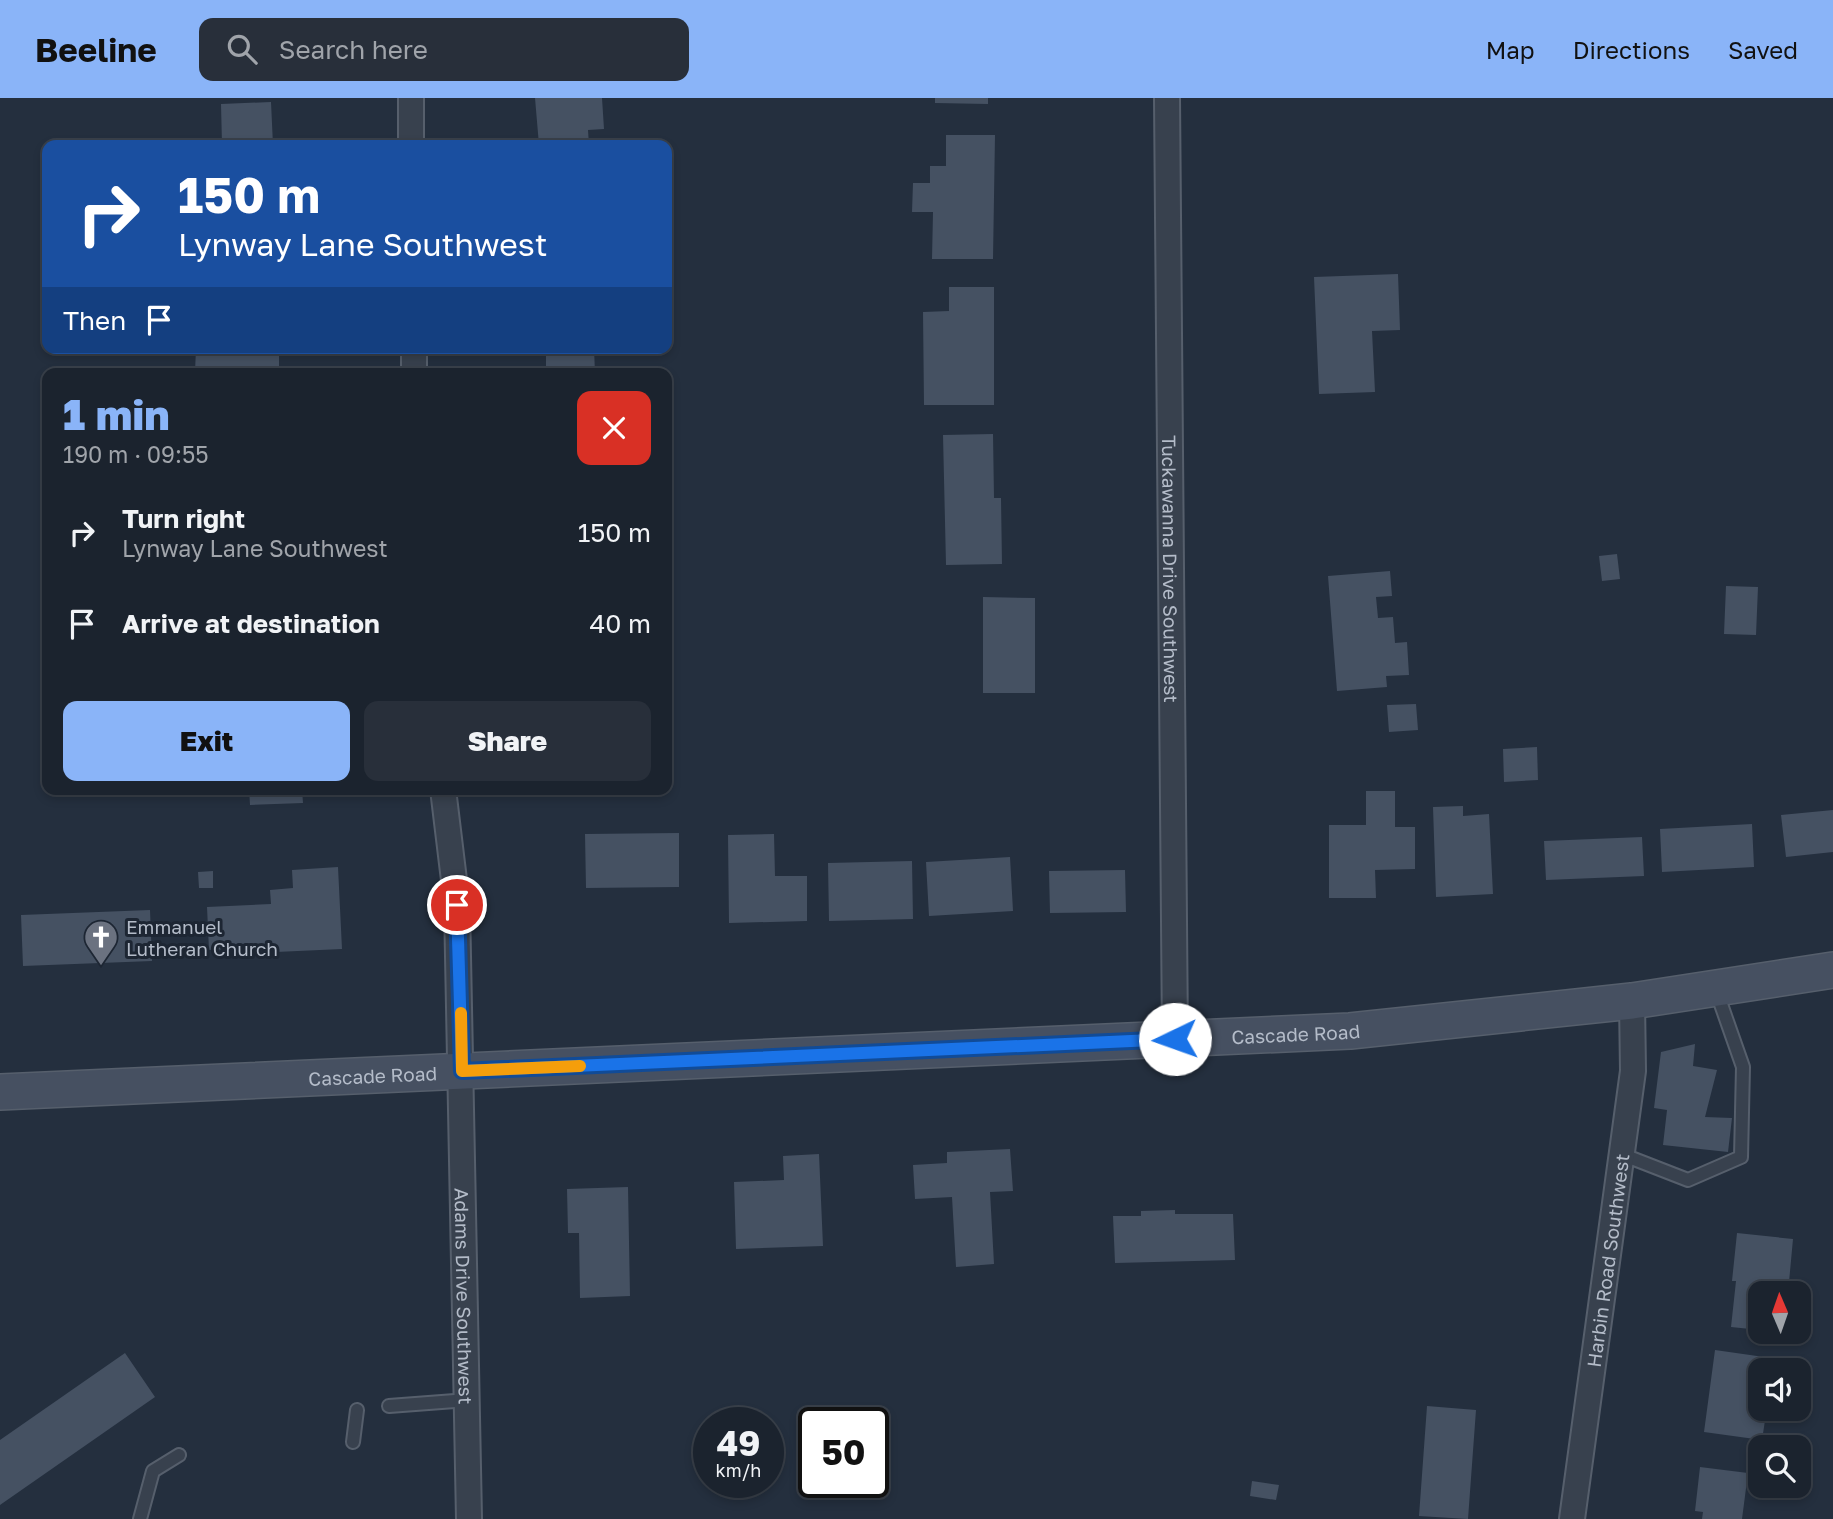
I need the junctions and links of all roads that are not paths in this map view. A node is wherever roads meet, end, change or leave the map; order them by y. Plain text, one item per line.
1 (411, 98) edge
2 (1167, 98) edge
3 (411, 140) edge
4 (444, 795) edge
5 (1833, 970) edge
6 (1715, 989) junction
7 (1632, 1001) junction
8 (1175, 1039) junction
9 (462, 1071) junction
10 (0, 1092) edge
11 (1622, 1154) junction
12 (468, 1400) junction
13 (389, 1406) dead end
14 (357, 1410) dead end
15 (353, 1442) dead end
16 (179, 1455) dead end
17 (140, 1519) edge
18 (469, 1519) edge
19 (1572, 1519) edge

1 - 3 street
2 - 8 street, Tuckawanna Drive Southwest
4 - 9 street, Adams Drive Southwest
5 - 6 main road, Cascade Road
6 - 7 main road, Cascade Road
6 - 11 lane
7 - 8 main road, Cascade Road
7 - 11 street, Harbin Road Southwest
8 - 9 main road, Cascade Road
9 - 10 main road, Cascade Road
9 - 12 street, Adams Drive Southwest
11 - 19 street, Harbin Road Southwest
12 - 13 lane
12 - 18 street, Adams Drive Southwest
14 - 15 lane
16 - 17 lane

